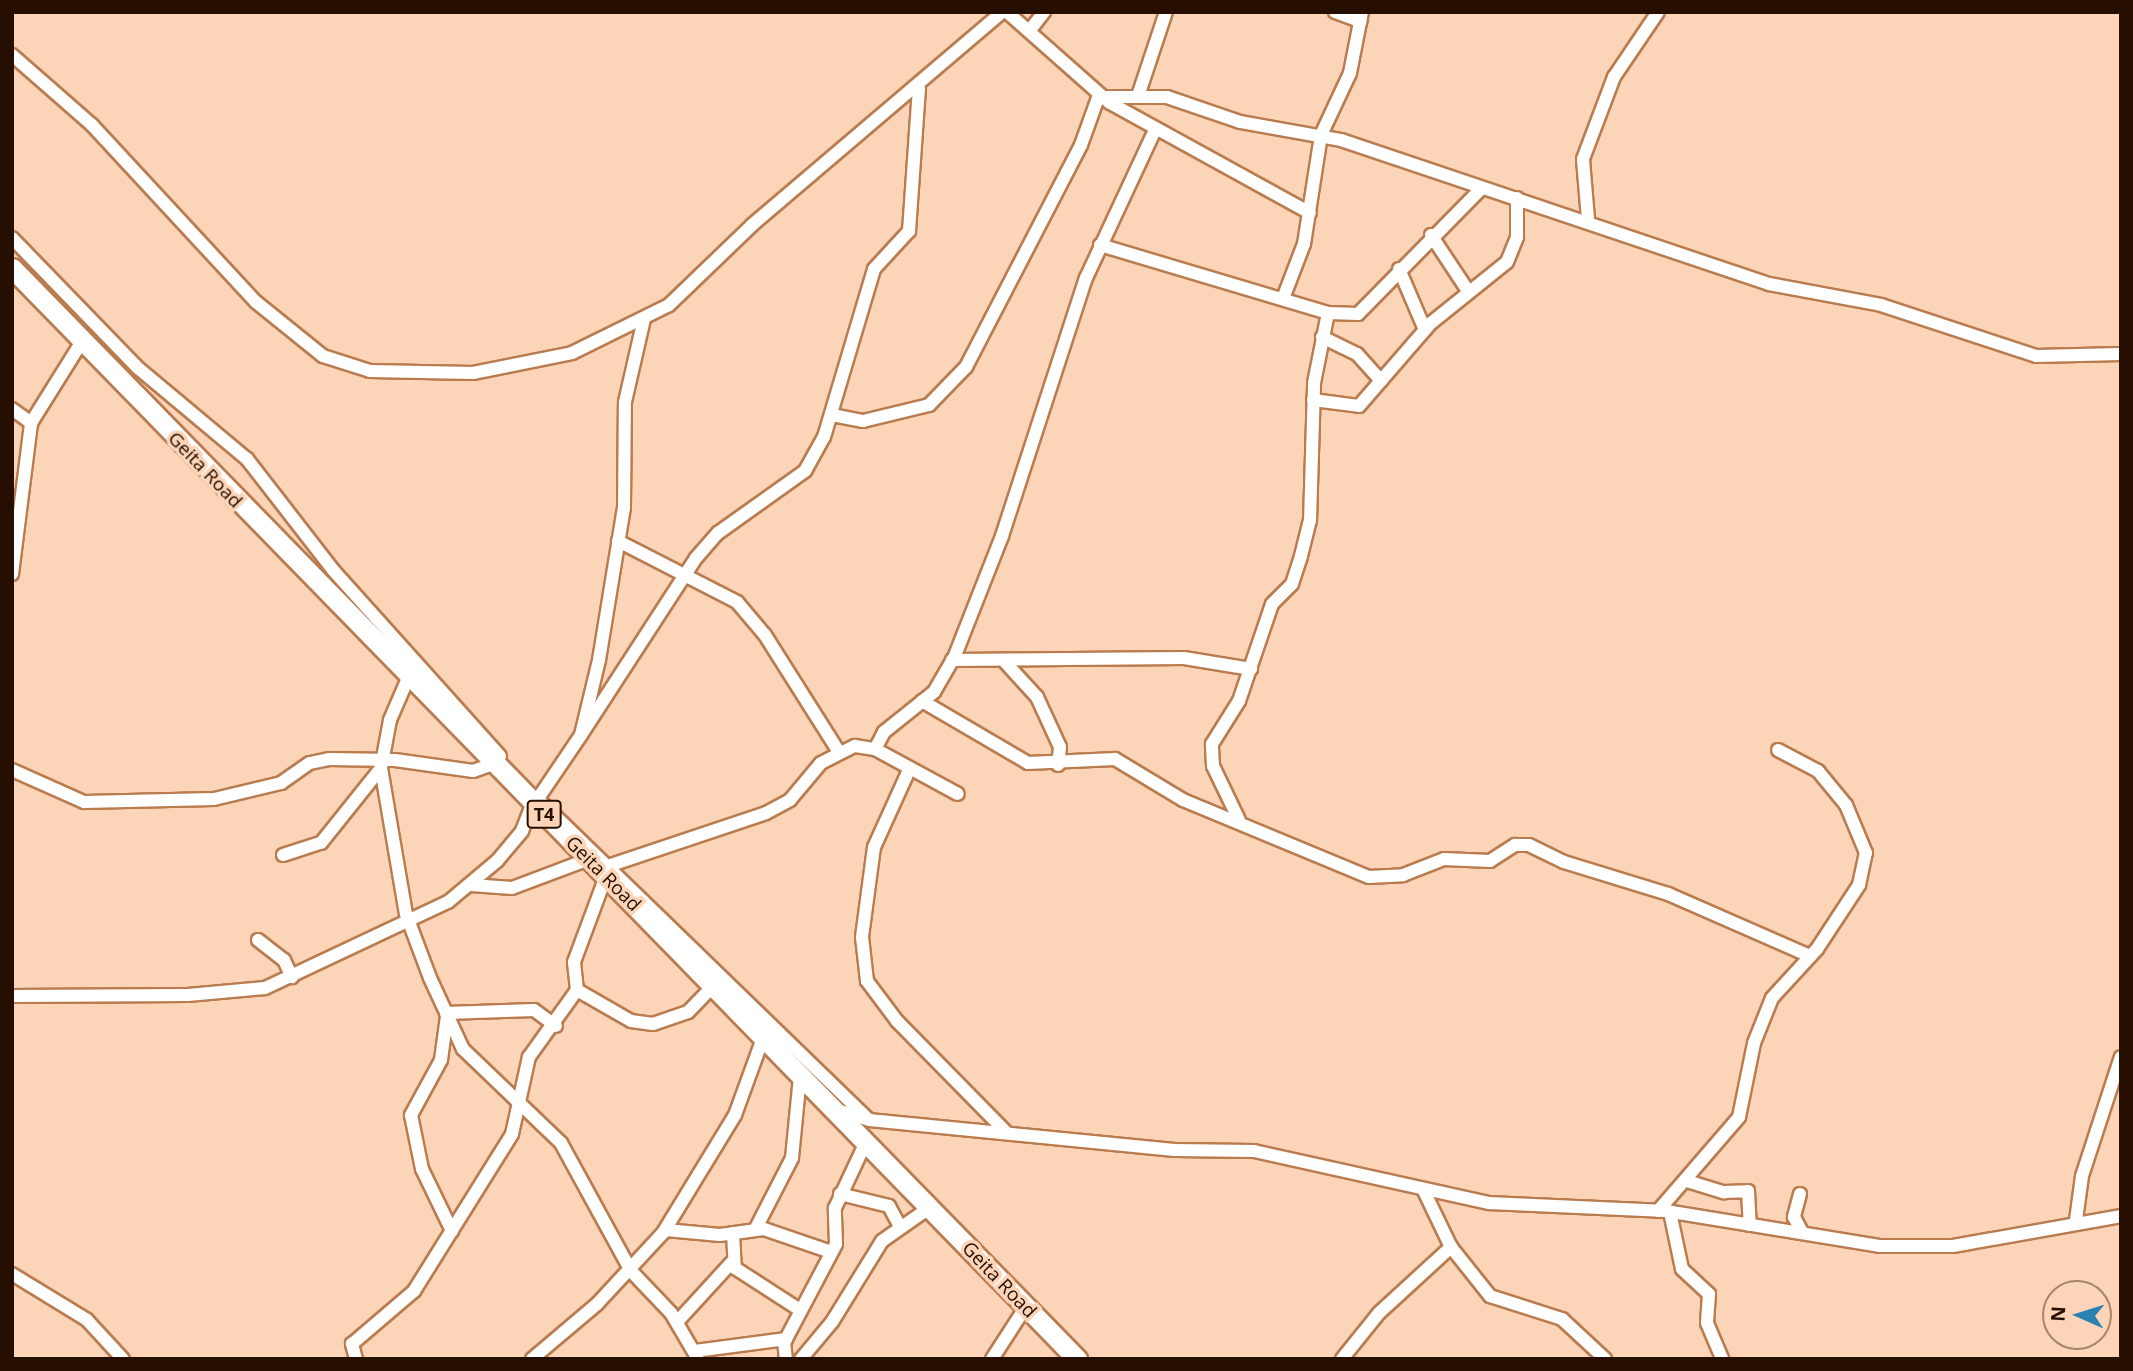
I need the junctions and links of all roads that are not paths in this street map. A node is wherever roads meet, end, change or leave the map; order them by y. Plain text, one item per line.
1 (1002, 12) edge
2 (1007, 12) edge
3 (1044, 12) edge
4 (1166, 12) edge
5 (1335, 12) edge
6 (1658, 12) edge
7 (1361, 16) edge
8 (1030, 30) junction
9 (12, 55) edge
10 (919, 88) junction
11 (1139, 93) junction
12 (1100, 96) junction
13 (1155, 130) junction
14 (1321, 135) junction
15 (1482, 189) junction
16 (1517, 198) junction
17 (1310, 213) junction
18 (1588, 219) junction
19 (1431, 235) junction
20 (12, 238) edge
21 (1100, 245) junction
22 (12, 268) edge
23 (1399, 269) junction
24 (1468, 291) junction
25 (1284, 296) junction
26 (1328, 313) junction
27 (644, 319) junction
28 (1425, 330) junction
29 (1322, 337) junction
30 (81, 343) junction
31 (2121, 354) edge
32 (1381, 381) junction
33 (1313, 400) junction
34 (12, 409) edge
35 (832, 415) junction
36 (31, 423) junction
37 (618, 541) junction
38 (12, 574) edge
39 (683, 579) junction
40 (953, 660) junction
41 (1004, 661) junction
42 (1251, 669) junction
43 (409, 676) junction
44 (922, 701) junction
45 (581, 735) junction
46 (875, 749) junction
47 (1778, 750) dead end
48 (839, 752) junction
49 (381, 763) junction
50 (496, 763) junction
51 (1058, 765) junction
52 (12, 770) edge
53 (909, 770) junction
54 (958, 794) dead end
55 (535, 801) junction
56 (1239, 820) junction
57 (284, 855) dead end
58 (589, 859) junction
59 (609, 870) junction
60 (471, 885) junction
61 (409, 924) junction
62 (258, 940) dead end
63 (1810, 956) junction
64 (292, 977) junction
65 (713, 986) junction
66 (577, 990) junction
67 (12, 996) edge
68 (446, 1014) junction
69 (556, 1026) junction
70 (763, 1038) junction
71 (2121, 1057) edge
72 (800, 1076) junction
73 (522, 1108) junction
74 (830, 1108) junction
75 (869, 1120) junction
76 (1005, 1130) junction
77 (865, 1144) junction
78 (1687, 1181) junction
79 (1424, 1191) junction
80 (841, 1194) junction
81 (1800, 1194) dead end
82 (929, 1208) junction
83 (1664, 1212) junction
84 (2121, 1216) edge
85 (2076, 1220) junction
86 (899, 1225) junction
87 (1750, 1225) junction
88 (666, 1230) junction
89 (755, 1230) junction
90 (452, 1231) junction
91 (1802, 1232) junction
92 (733, 1233) junction
93 (1451, 1247) junction
94 (831, 1252) junction
95 (731, 1263) junction
96 (631, 1271) junction
97 (12, 1274) edge
98 (1025, 1308) junction
99 (800, 1310) junction
100 (677, 1322) junction
101 (784, 1340) junction
102 (697, 1355) edge
103 (787, 1358) edge
104 (123, 1359) edge
105 (356, 1359) edge
106 (532, 1359) edge
107 (801, 1359) edge
108 (992, 1359) edge
109 (1077, 1359) edge
110 (1342, 1359) edge
111 (1605, 1359) edge
112 (1722, 1359) edge

1 - 10 street
2 - 8 street
3 - 8 street
4 - 11 street
5 - 7 street
6 - 18 street
7 - 14 street
8 - 12 street
9 - 27 street
10 - 27 street
10 - 35 street
11 - 12 street
11 - 14 street
12 - 13 street
12 - 35 street
13 - 17 street
13 - 21 street
14 - 15 street
14 - 17 street
15 - 16 street
15 - 19 street
16 - 18 street
16 - 24 street
17 - 25 street
18 - 31 street
19 - 23 street
19 - 24 street
20 - 55 street
21 - 25 street
21 - 40 street
22 - 30 highway, Geita Road / T4
23 - 26 street
23 - 28 street
24 - 28 street
25 - 26 street
26 - 29 street
27 - 37 street
28 - 32 street
29 - 32 street
29 - 33 street
30 - 36 street
30 - 43 highway, Geita Road / T4
32 - 33 street
33 - 42 street
34 - 36 street
35 - 39 street
36 - 38 street
37 - 39 street
37 - 45 street
39 - 45 street
39 - 48 street
40 - 41 street
40 - 44 street
41 - 42 street
41 - 51 street
42 - 56 street
43 - 49 street
43 - 50 highway, Geita Road / T4
44 - 46 street
44 - 51 street
45 - 55 street
46 - 48 street
46 - 53 street
47 - 63 street
48 - 59 street
49 - 50 street
49 - 52 street
49 - 57 street
49 - 61 street
50 - 55 highway, Geita Road / T4
51 - 56 street
53 - 54 street
53 - 76 street
55 - 58 highway, Geita Road / T4
55 - 59 street
55 - 60 street
56 - 63 street
58 - 59 highway, Geita Road / T4
58 - 60 street
59 - 65 highway, Geita Road / T4
59 - 66 street
59 - 75 street
60 - 61 street
61 - 64 street
61 - 68 street
62 - 64 street
63 - 78 street
64 - 67 street
65 - 66 street
65 - 70 highway, Geita Road / T4
66 - 69 street
68 - 69 street
68 - 73 street
68 - 90 street
69 - 73 street
70 - 72 highway, Geita Road / T4
70 - 88 street
71 - 85 street
72 - 74 highway, Geita Road / T4
72 - 89 street
73 - 90 street
73 - 96 street
74 - 75 street
74 - 77 highway, Geita Road / T4
75 - 76 street
76 - 79 street
77 - 80 street
77 - 82 highway, Geita Road / T4
78 - 83 street
78 - 87 street
79 - 83 street
79 - 93 street
80 - 86 street
80 - 94 street
81 - 91 street
82 - 86 street
82 - 98 highway, Geita Road / T4
83 - 87 street
83 - 112 street
84 - 85 street
85 - 91 street
86 - 107 street
87 - 91 street
88 - 92 street
88 - 96 street
89 - 92 street
89 - 94 street
90 - 105 street
92 - 95 street
93 - 110 street
93 - 111 street
94 - 99 street
95 - 99 street
95 - 100 street
96 - 100 street
96 - 106 street
97 - 104 street
98 - 108 street
98 - 109 highway, Geita Road / T4
99 - 101 street
100 - 102 street
101 - 102 street
101 - 103 street

